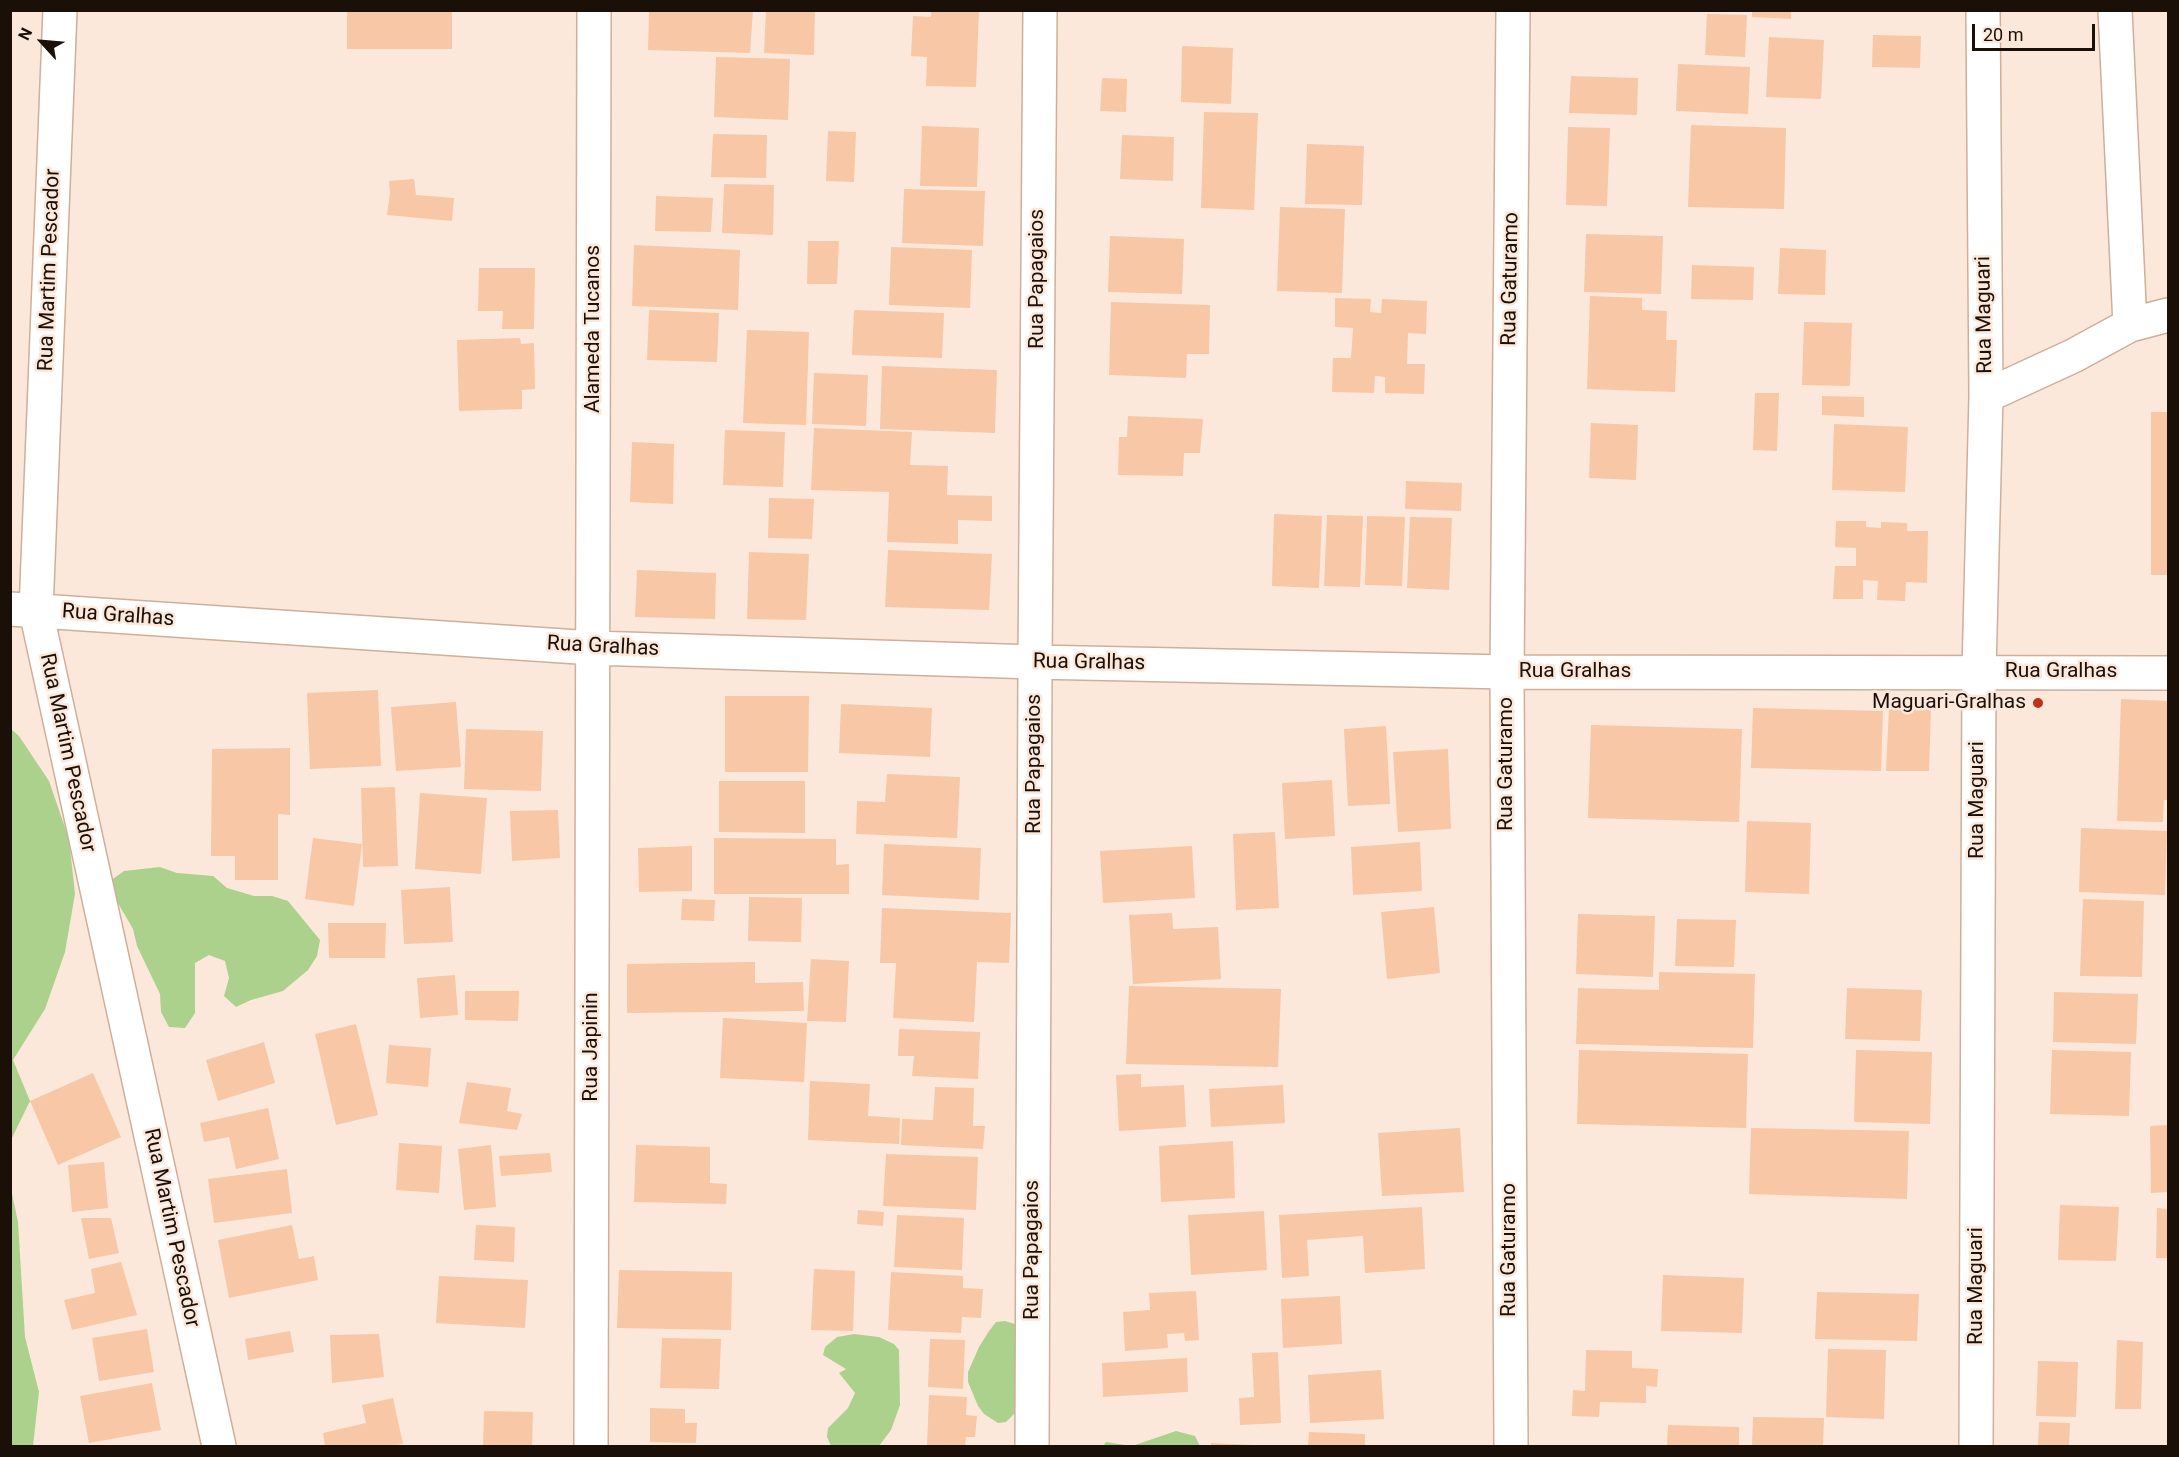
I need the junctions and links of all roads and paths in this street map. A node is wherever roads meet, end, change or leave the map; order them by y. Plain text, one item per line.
1 (60, 10) edge
2 (594, 10) edge
3 (1040, 10) edge
4 (1513, 10) edge
5 (1983, 10) edge
6 (2115, 10) edge
7 (2169, 315) edge
8 (2130, 325) junction
9 (1986, 396) junction
10 (23, 610) edge
11 (593, 648) junction
12 (1035, 662) junction
13 (1979, 671) junction
14 (1507, 672) junction
15 (2169, 673) edge
16 (219, 1446) edge
17 (591, 1446) edge
18 (1032, 1446) edge
19 (1511, 1446) edge
20 (1976, 1446) edge

1 - 10 street, Rua Martim Pescador
2 - 11 street, Alameda Tucanos
3 - 12 street, Rua Papagaios
4 - 14 street, Rua Gaturamo
5 - 9 street, Rua Maguari
6 - 8 street
7 - 8 street
8 - 9 street
9 - 13 street, Rua Maguari
10 - 11 street, Rua Gralhas
10 - 16 street, Rua Martim Pescador
11 - 12 street, Rua Gralhas
11 - 17 street, Rua Japinin
12 - 14 street, Rua Gralhas
12 - 18 street, Rua Papagaios
13 - 14 street, Rua Gralhas
13 - 15 street, Rua Gralhas
13 - 20 street, Rua Maguari
14 - 19 street, Rua Gaturamo

